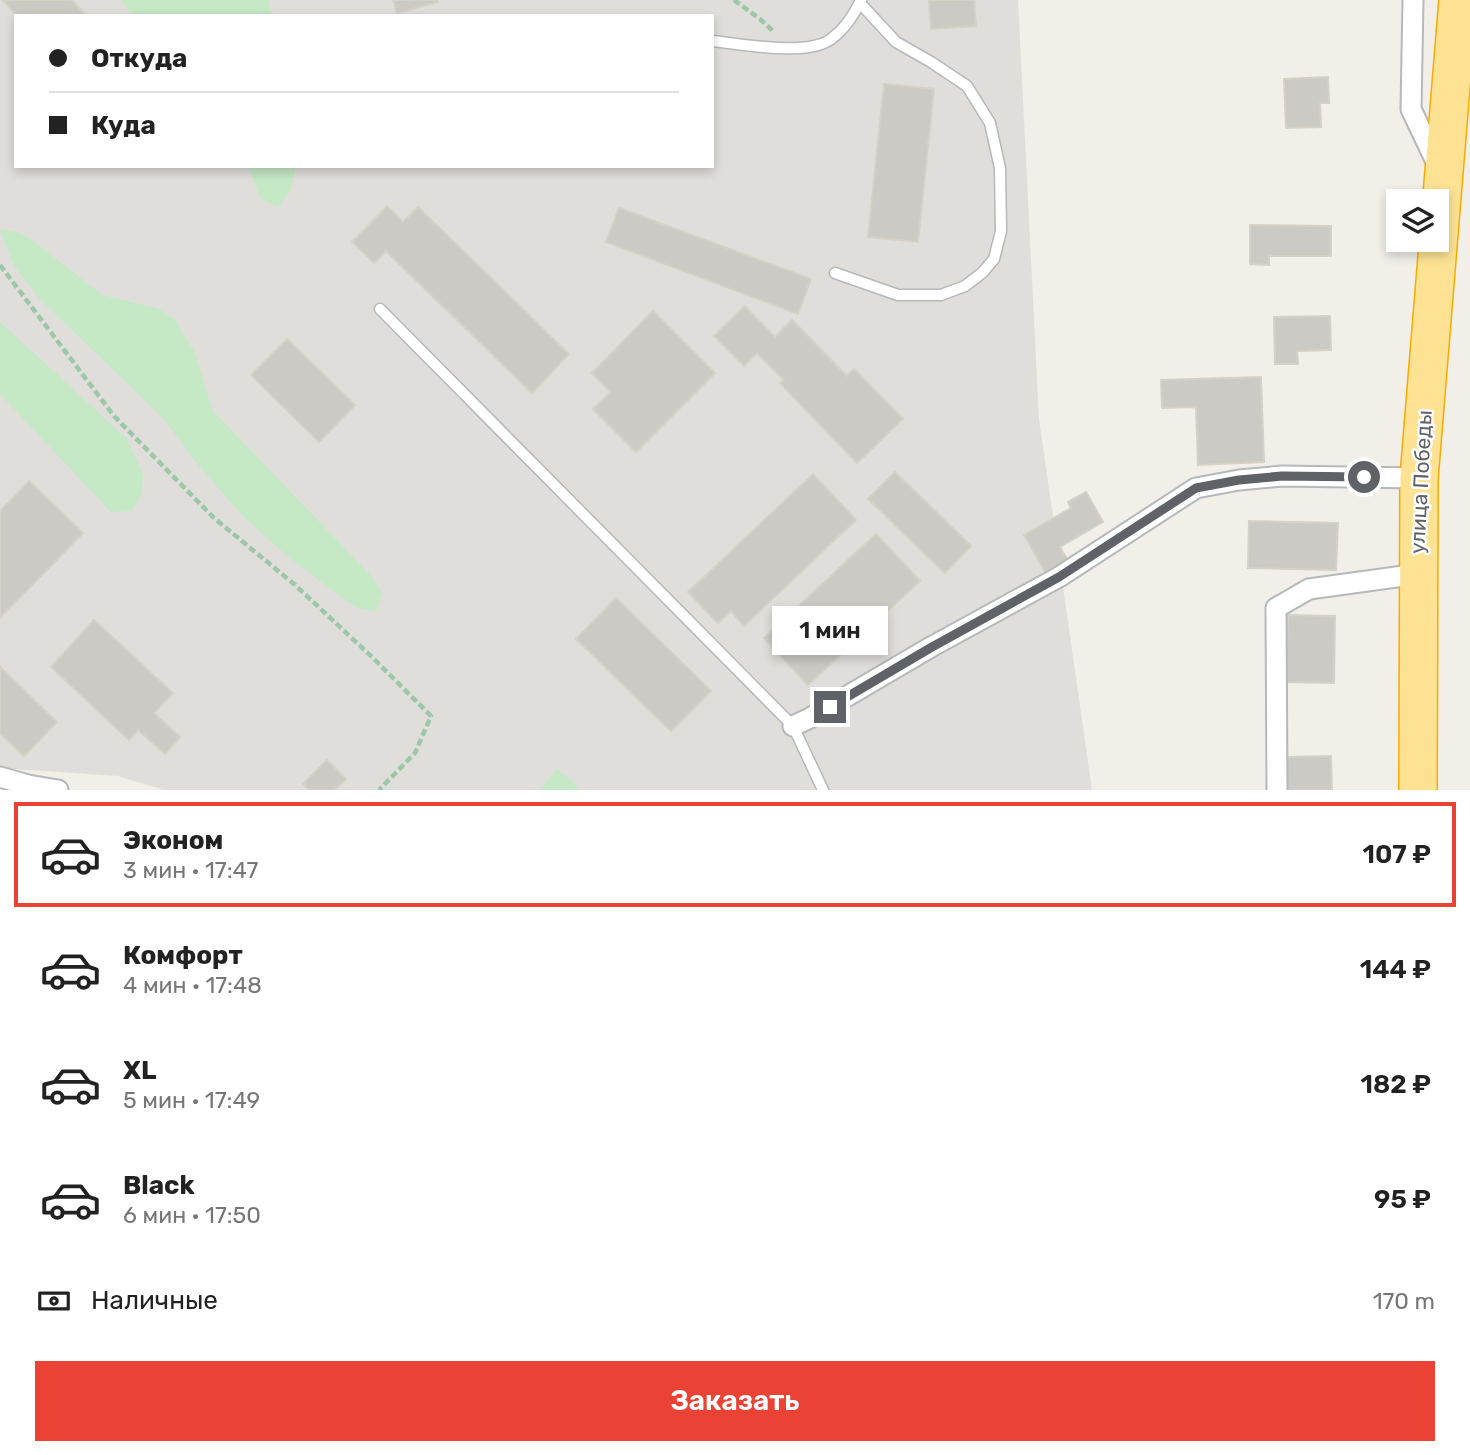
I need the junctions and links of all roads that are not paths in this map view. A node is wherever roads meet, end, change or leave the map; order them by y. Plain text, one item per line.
1 (1413, 0) edge
2 (1458, 0) edge
3 (860, 1) edge
4 (714, 41) edge
5 (1443, 175) junction
6 (835, 273) dead end
7 (380, 309) dead end
8 (1419, 478) junction
9 (1418, 574) junction
10 (793, 726) junction
11 (0, 777) edge
12 (58, 790) edge
13 (823, 790) edge
14 (1277, 790) edge
15 (1418, 790) edge

1 - 5 street
2 - 5 highway, улица Победы
3 - 4 lane
3 - 6 lane
5 - 8 highway, улица Победы
7 - 10 lane
8 - 9 highway, улица Победы
8 - 10 street
9 - 14 street
9 - 15 highway, улица Победы
10 - 13 lane
11 - 12 street

